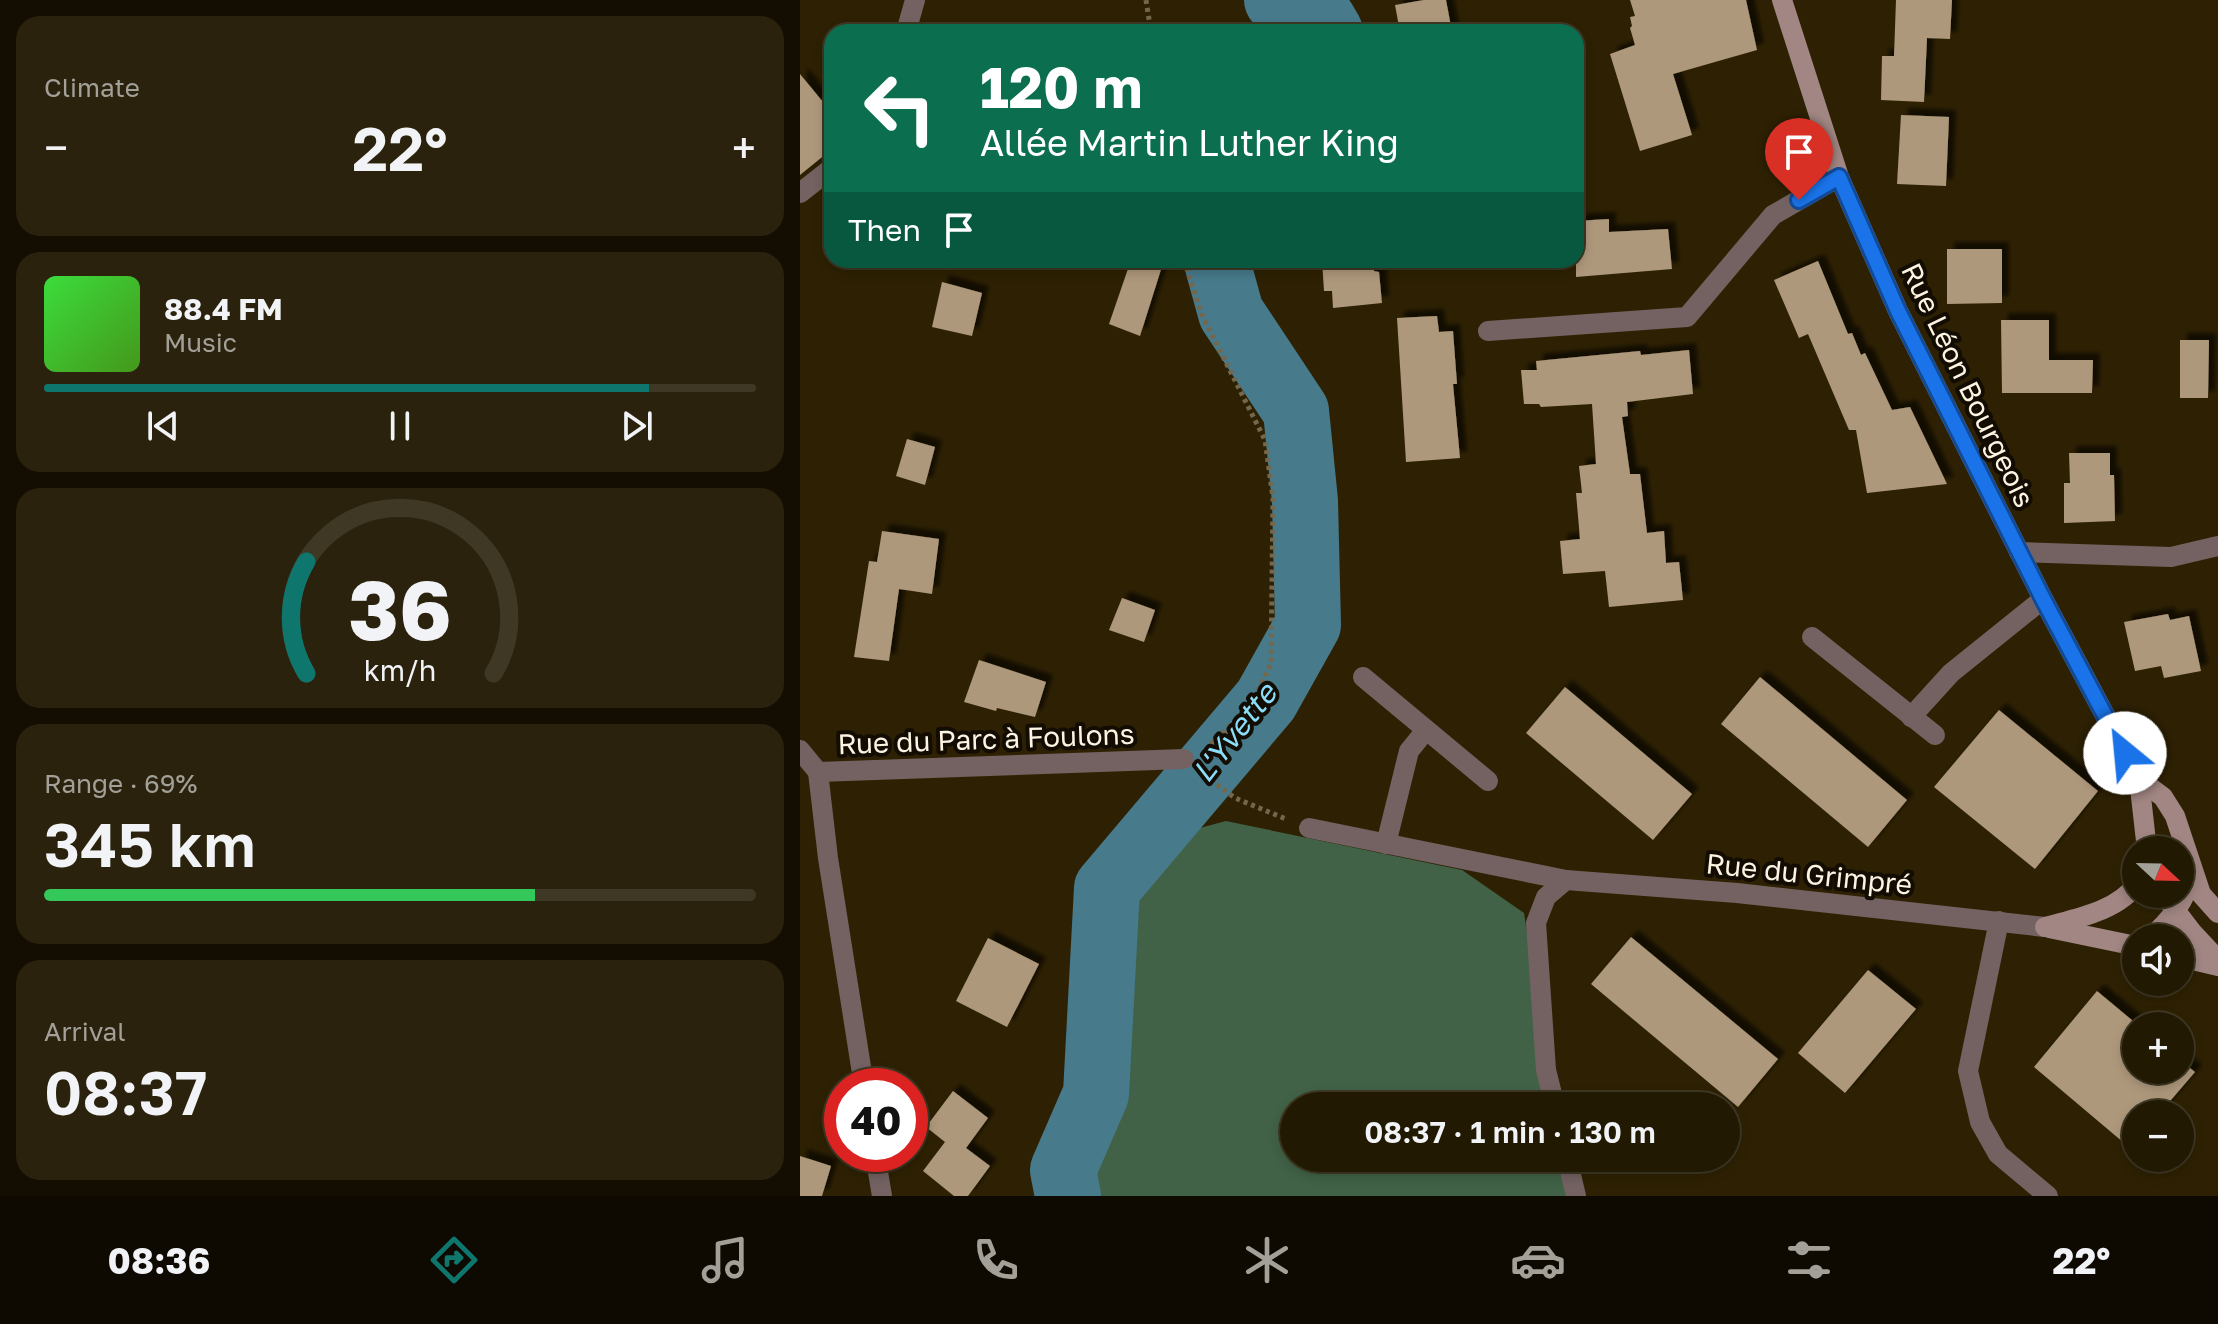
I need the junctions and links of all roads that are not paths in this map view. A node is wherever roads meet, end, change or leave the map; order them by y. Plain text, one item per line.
1 (915, 0) edge
2 (1782, 0) edge
3 (908, 24) edge
4 (824, 174) edge
5 (1839, 177) junction
6 (800, 193) edge
7 (1488, 331) dead end
8 (2218, 546) edge
9 (2019, 552) junction
10 (2043, 599) junction
11 (1812, 637) dead end
12 (1363, 677) dead end
13 (1911, 717) junction
14 (1426, 730) junction
15 (1935, 735) dead end
16 (800, 750) edge
17 (1190, 765) road end
18 (818, 772) junction
19 (2139, 779) junction
20 (1488, 781) dead end
21 (800, 785) edge
22 (1309, 828) road end
23 (2145, 836) edge
24 (2181, 836) edge
25 (1386, 844) junction
26 (2194, 878) edge
27 (1566, 880) junction
28 (2122, 897) edge
29 (2165, 908) edge
30 (2175, 908) edge
31 (2218, 913) edge
32 (1999, 921) junction
33 (2153, 924) edge
34 (2045, 927) junction
35 (2122, 940) edge
36 (2194, 959) edge
37 (2218, 963) edge
38 (861, 1068) edge
39 (1552, 1092) edge
40 (878, 1172) edge
41 (1570, 1172) edge
42 (882, 1196) edge
43 (1576, 1196) edge
44 (2048, 1196) edge

1 - 3 street
2 - 5 street, Rue Léon Bourgeois
4 - 6 street
5 - 7 street
5 - 9 street, Rue Léon Bourgeois
8 - 9 street
9 - 10 street, Rue Léon Bourgeois
10 - 13 street
10 - 19 street, Rue Léon Bourgeois
11 - 13 street
12 - 14 street
13 - 15 street
14 - 20 street
14 - 25 street
16 - 18 street, Rue du Parc à Foulons
17 - 18 street, Rue du Parc à Foulons
18 - 21 street
18 - 38 street
19 - 23 street, Rue Léon Bourgeois
19 - 24 street, Rue Léon Bourgeois
22 - 25 street, Rue du Grimpré
25 - 27 street, Rue du Grimpré
26 - 31 street, Rue Léon Bourgeois
27 - 32 street, Rue du Grimpré
27 - 39 street
28 - 34 street
29 - 33 street
30 - 37 street
32 - 34 street, Rue du Grimpré
32 - 44 street
34 - 35 street
36 - 37 street
40 - 42 street
41 - 43 street

